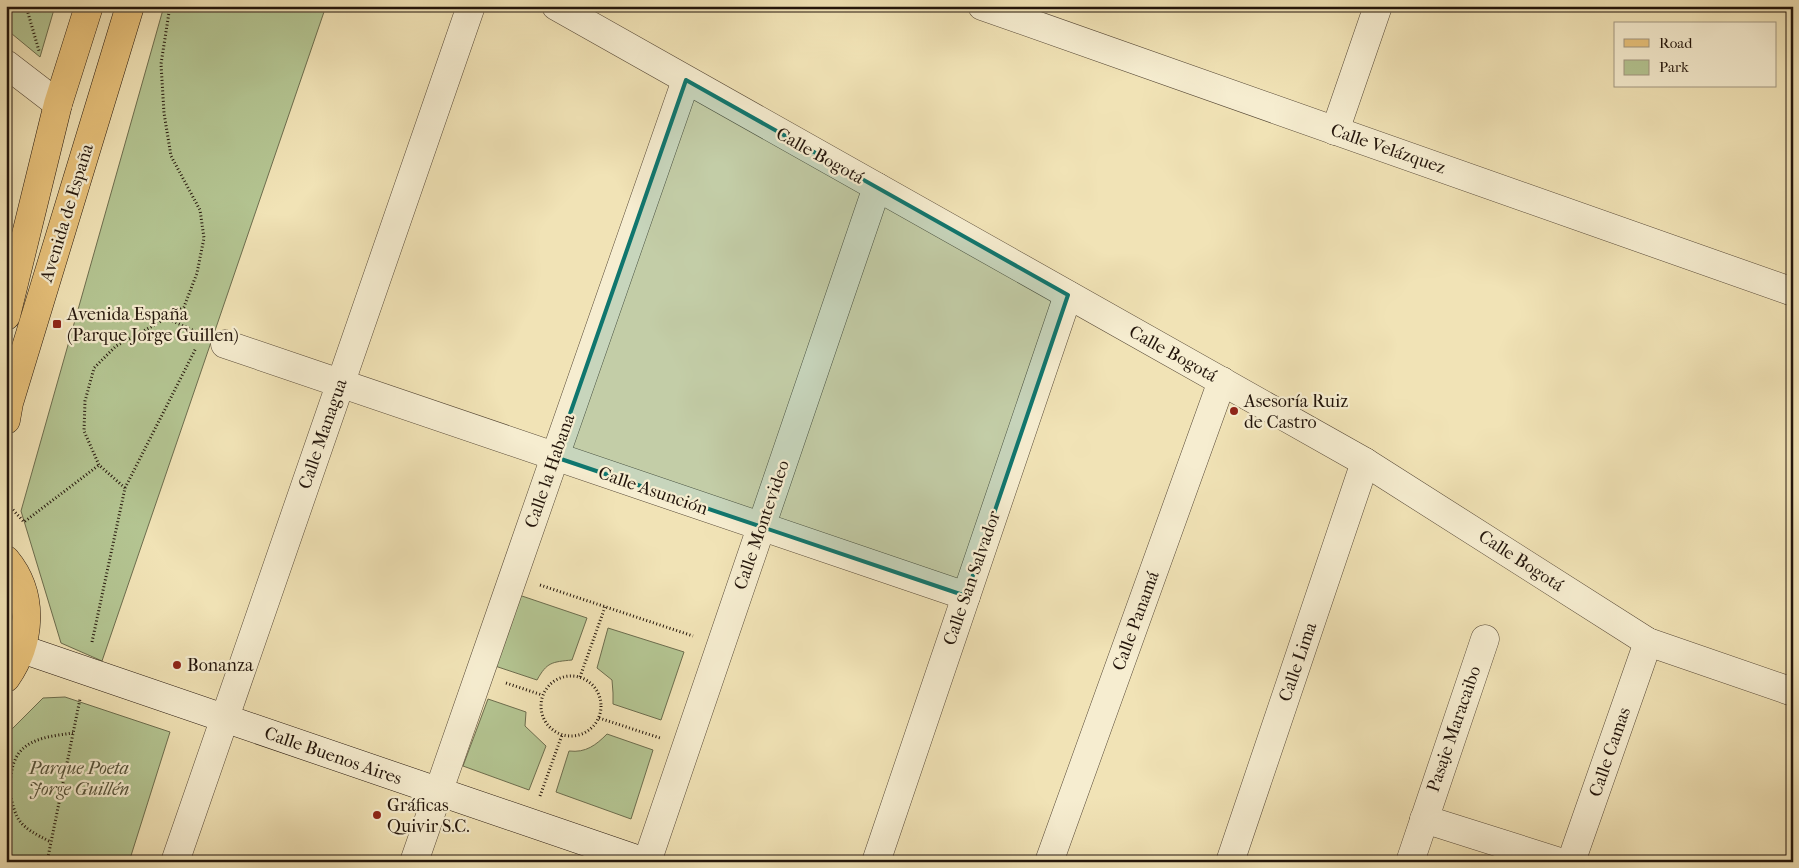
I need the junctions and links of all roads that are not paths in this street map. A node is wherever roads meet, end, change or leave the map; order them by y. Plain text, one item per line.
1 (89, 6) edge
2 (130, 6) edge
3 (471, 6) edge
4 (556, 6) edge
5 (982, 6) edge
6 (1378, 6) edge
7 (6, 64) edge
8 (686, 80) junction
9 (58, 104) junction
10 (1335, 131) junction
11 (877, 187) junction
12 (1793, 292) edge
13 (1068, 295) junction
14 (6, 316) edge
15 (214, 339) road end
16 (1222, 381) junction
17 (340, 384) junction
18 (6, 420) edge
19 (555, 457) junction
20 (1365, 462) junction
21 (761, 527) junction
22 (6, 540) edge
23 (10, 564) edge
24 (966, 596) junction
25 (1485, 639) dead end
26 (1648, 642) junction
27 (22, 649) junction
28 (6, 678) edge
29 (1793, 692) edge
30 (224, 718) junction
31 (439, 792) junction
32 (1424, 819) junction
33 (175, 862) edge
34 (414, 862) edge
35 (646, 862) edge
36 (876, 862) edge
37 (1049, 862) edge
38 (1230, 862) edge
39 (1410, 862) edge
40 (1560, 862) edge
41 (1571, 862) edge

1 - 9 main road, Avenida de España
2 - 18 main road, Avenida de España
3 - 17 street, Calle Managua
4 - 8 street, Calle Bogotá
5 - 10 street, Calle Velázquez
6 - 10 street
7 - 9 street
8 - 11 street, Calle Bogotá
8 - 19 street, Calle la Habana
9 - 14 main road, Avenida de España
10 - 12 street, Calle Velázquez
11 - 13 street, Calle Bogotá
11 - 21 street, Calle Montevideo
13 - 16 street, Calle Bogotá
13 - 24 street, Calle San Salvador
15 - 17 street, Calle Asunción
16 - 20 street, Calle Bogotá
16 - 37 street, Calle Panamá
17 - 19 street, Calle Asunción
17 - 30 street, Calle Managua
19 - 21 street, Calle Asunción
19 - 31 street, Calle la Habana
20 - 26 street, Calle Bogotá
20 - 38 street, Calle Lima
21 - 24 street, Calle Asunción
21 - 35 street, Calle Montevideo
22 - 23 main road
23 - 27 main road
24 - 36 street, Calle San Salvador
25 - 32 street, Pasaje Maracaibo
26 - 29 street, Calle Bogotá
26 - 41 street, Calle Camas
27 - 28 main road
27 - 30 street, Calle Buenos Aires
30 - 31 street, Calle Buenos Aires
30 - 33 street, Calle Managua
31 - 34 street, Calle la Habana
31 - 35 street, Calle Buenos Aires
32 - 39 street, Pasaje Maracaibo
32 - 40 street

